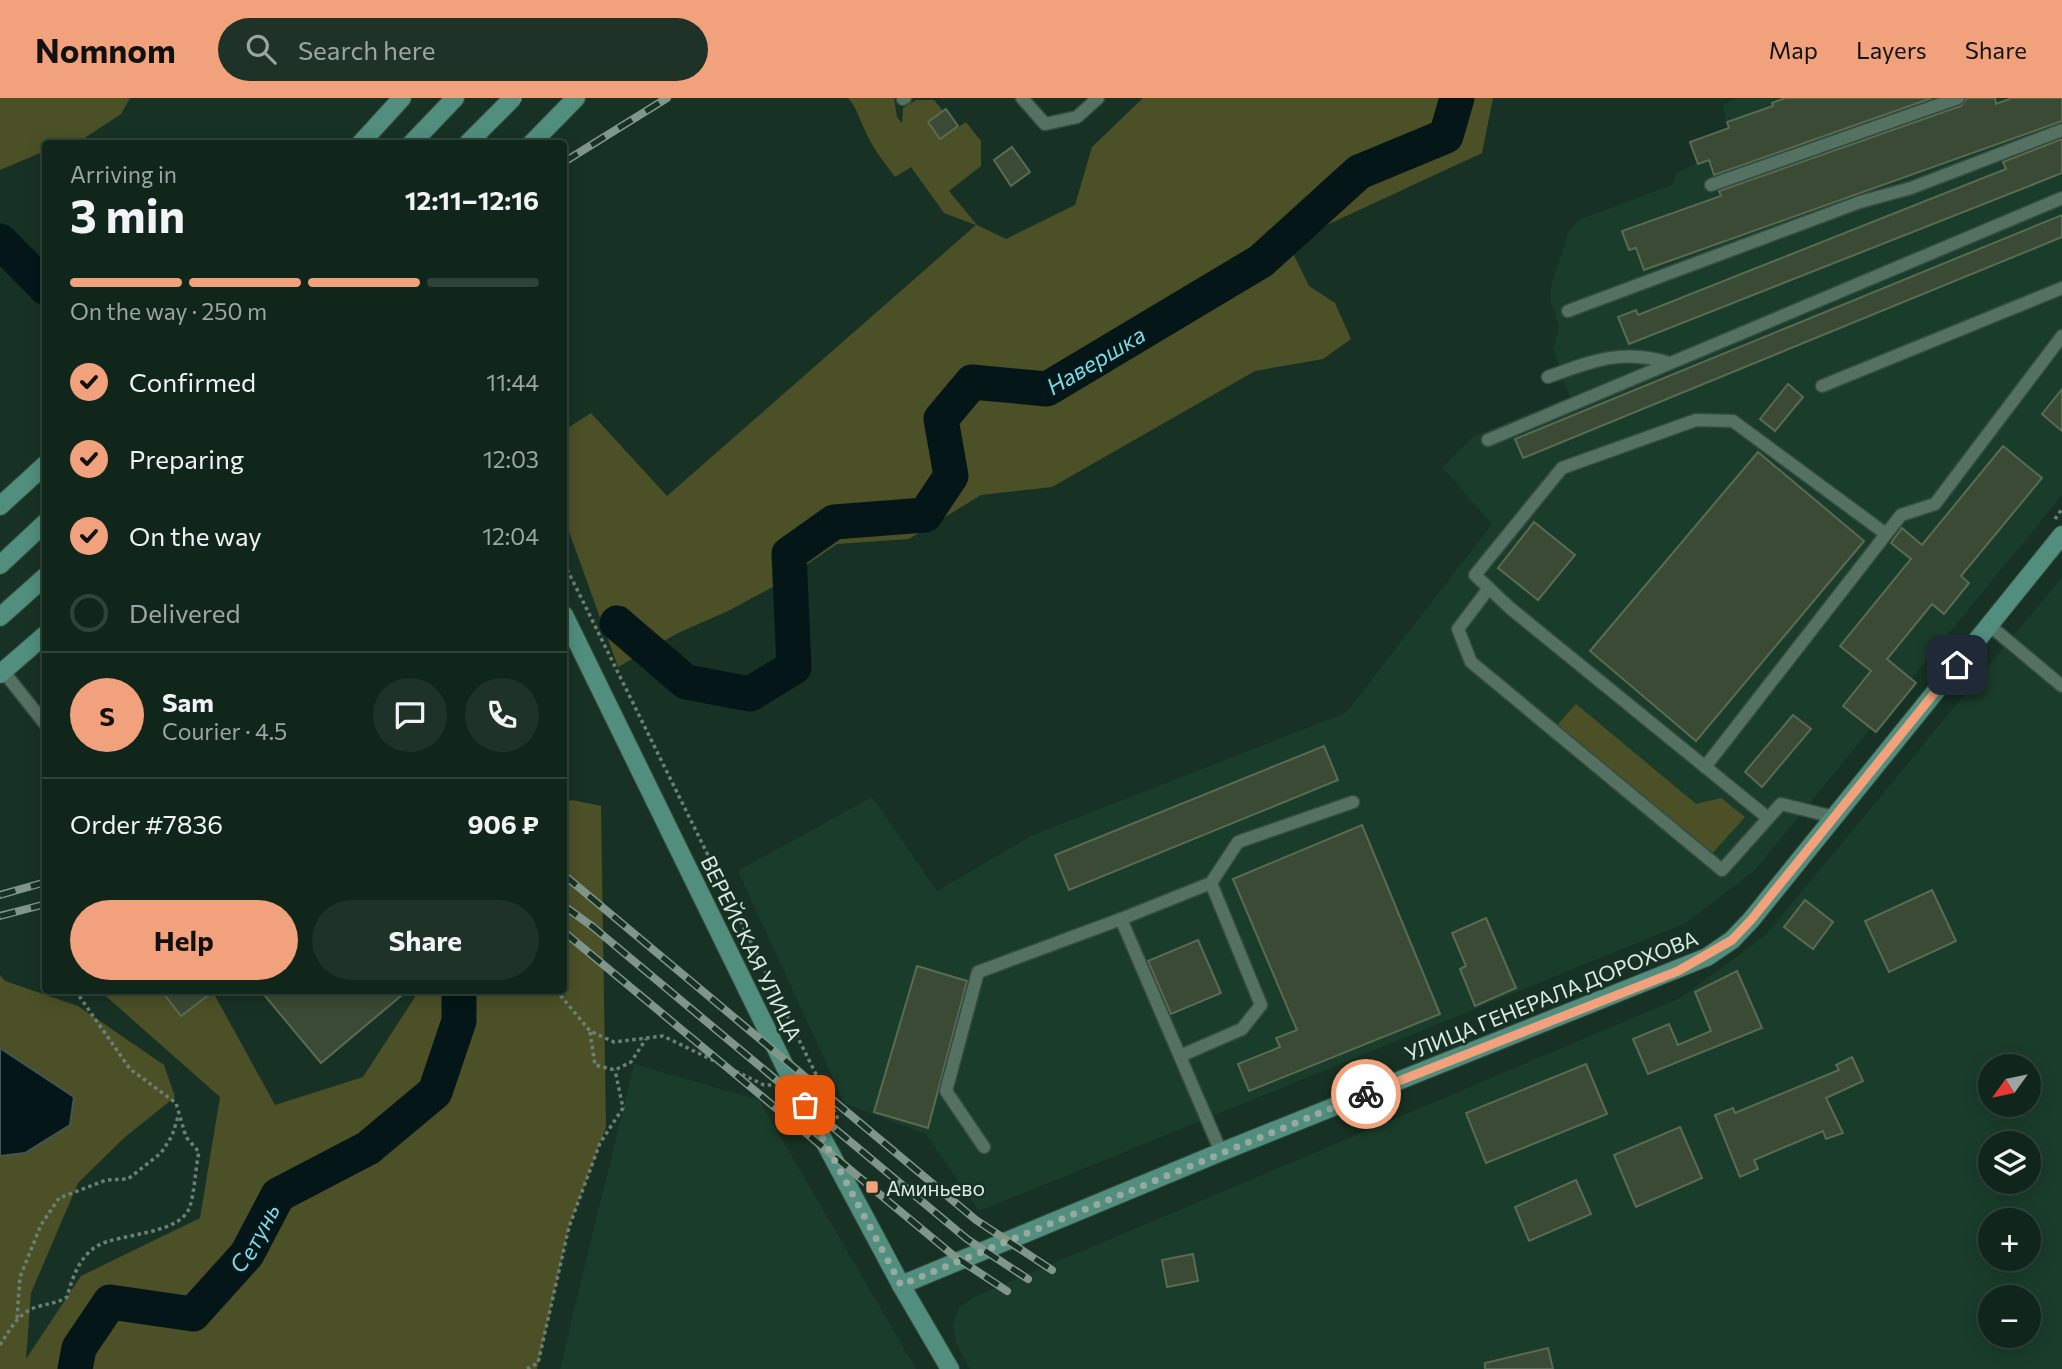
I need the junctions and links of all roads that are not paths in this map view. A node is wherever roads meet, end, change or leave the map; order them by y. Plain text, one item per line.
1 (402, 98) edge
2 (456, 98) edge
3 (513, 98) edge
4 (576, 98) edge
5 (1022, 98) edge
6 (1098, 98) edge
7 (1958, 98) edge
8 (380, 122) junction
9 (2062, 130) edge
10 (364, 140) edge
11 (373, 140) edge
12 (415, 140) edge
13 (471, 140) edge
14 (535, 140) edge
15 (1711, 185) dead end
16 (2062, 198) edge
17 (2062, 288) edge
18 (1568, 311) dead end
19 (2062, 336) edge
20 (1670, 363) junction
21 (1548, 377) dead end
22 (1822, 386) dead end
23 (1488, 440) dead end
24 (42, 468) edge
25 (0, 506) edge
26 (42, 527) edge
27 (2058, 528) edge
28 (1886, 534) junction
29 (0, 565) edge
30 (42, 580) edge
31 (1489, 588) junction
32 (0, 617) edge
33 (567, 621) edge
34 (1989, 625) junction
35 (42, 637) edge
36 (2, 672) edge
37 (2062, 687) edge
38 (42, 720) edge
39 (1705, 767) junction
40 (1353, 802) dead end
41 (1834, 817) junction
42 (1768, 818) junction
43 (1211, 883) junction
44 (1121, 919) junction
45 (1180, 1056) junction
46 (984, 1147) dead end
47 (1221, 1152) junction
48 (901, 1285) junction
49 (950, 1369) edge

1 - 8 street
2 - 12 street
3 - 13 street, bridge
4 - 14 street
5 - 6 lane
7 - 15 lane
8 - 10 street
8 - 11 street
9 - 18 lane
16 - 20 lane
17 - 22 lane
19 - 28 lane
20 - 21 lane
20 - 23 lane
24 - 25 street
26 - 29 street
27 - 34 street, УЛИЦА ГЕНЕРАЛА ДОРОХОВА
28 - 31 lane
28 - 39 lane
30 - 32 street
31 - 39 lane
31 - 42 lane
33 - 48 street, ВЕРЕЙСКАЯ УЛИЦА
34 - 37 lane
34 - 41 street, УЛИЦА ГЕНЕРАЛА ДОРОХОВА
35 - 36 street
36 - 38 lane
39 - 42 lane
40 - 43 lane
41 - 42 lane
41 - 47 street, УЛИЦА ГЕНЕРАЛА ДОРОХОВА
43 - 44 lane
43 - 45 lane
44 - 45 lane
44 - 46 lane
45 - 47 lane
47 - 48 street, УЛИЦА ГЕНЕРАЛА ДОРОХОВА
48 - 49 street, ВЕРЕЙСКАЯ УЛИЦА

